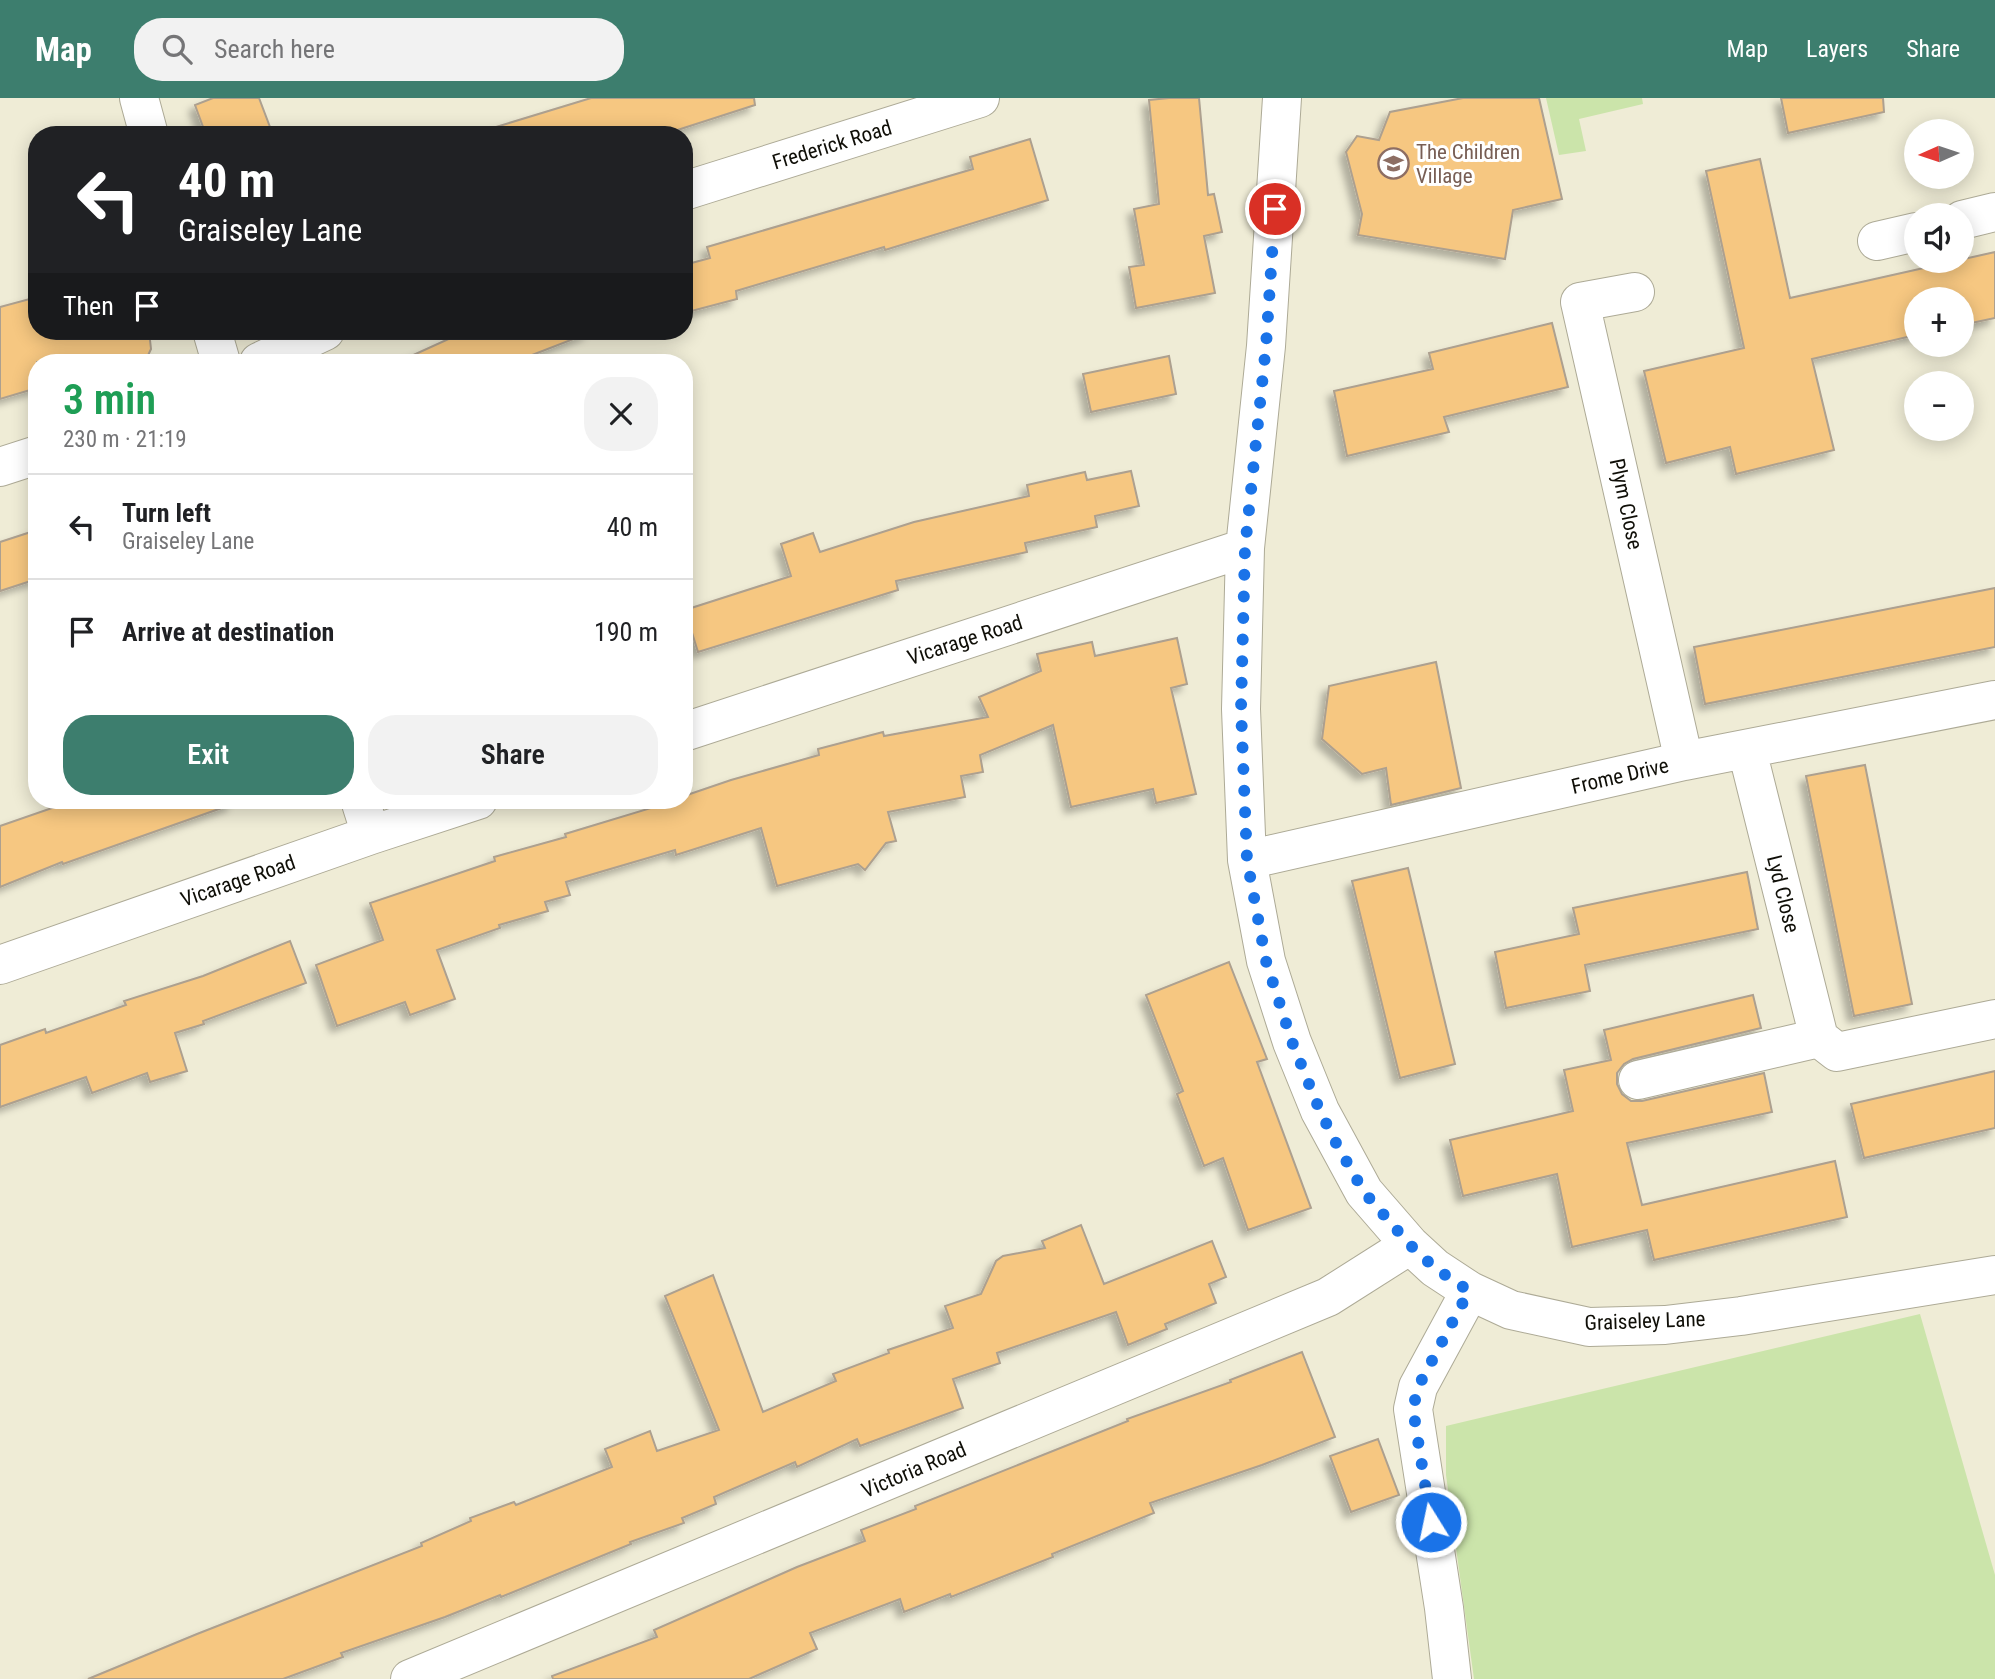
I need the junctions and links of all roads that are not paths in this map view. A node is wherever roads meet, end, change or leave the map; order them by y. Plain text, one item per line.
1 (139, 98) edge
2 (980, 98) edge
3 (1282, 98) edge
4 (147, 126) edge
5 (693, 188) edge
6 (1995, 212) edge
7 (1974, 217) edge
8 (1904, 235) edge
9 (1877, 242) dead end
10 (1635, 292) dead end
11 (306, 340) edge
12 (276, 354) edge
13 (28, 459) edge
14 (0, 467) edge
15 (1245, 548) junction
16 (1995, 700) edge
17 (693, 729) edge
18 (1747, 750) junction
19 (1684, 761) junction
20 (419, 809) edge
21 (366, 817) edge
22 (1247, 860) junction
23 (0, 965) edge
24 (1995, 1018) edge
25 (1819, 1038) junction
26 (1638, 1080) dead end
27 (1410, 1245) junction
28 (1995, 1275) edge
29 (1469, 1291) junction
30 (410, 1679) edge
31 (1452, 1679) edge

1 - 4 street
2 - 5 street, Frederick Road
3 - 15 street, Graiseley Lane
6 - 7 street
8 - 9 street
10 - 19 street, Plym Close
11 - 12 street
13 - 14 street
15 - 17 street, Vicarage Road
15 - 22 street, Graiseley Lane
16 - 18 street, Frome Drive
18 - 19 street, Frome Drive
18 - 25 street, Lyd Close
19 - 22 street, Frome Drive
20 - 21 street, Vicarage Road
21 - 23 street, Vicarage Road
22 - 27 street, Graiseley Lane
24 - 25 street
25 - 26 street
27 - 29 street, Graiseley Lane
27 - 30 street, Victoria Road
28 - 29 street, Graiseley Lane
29 - 31 street

